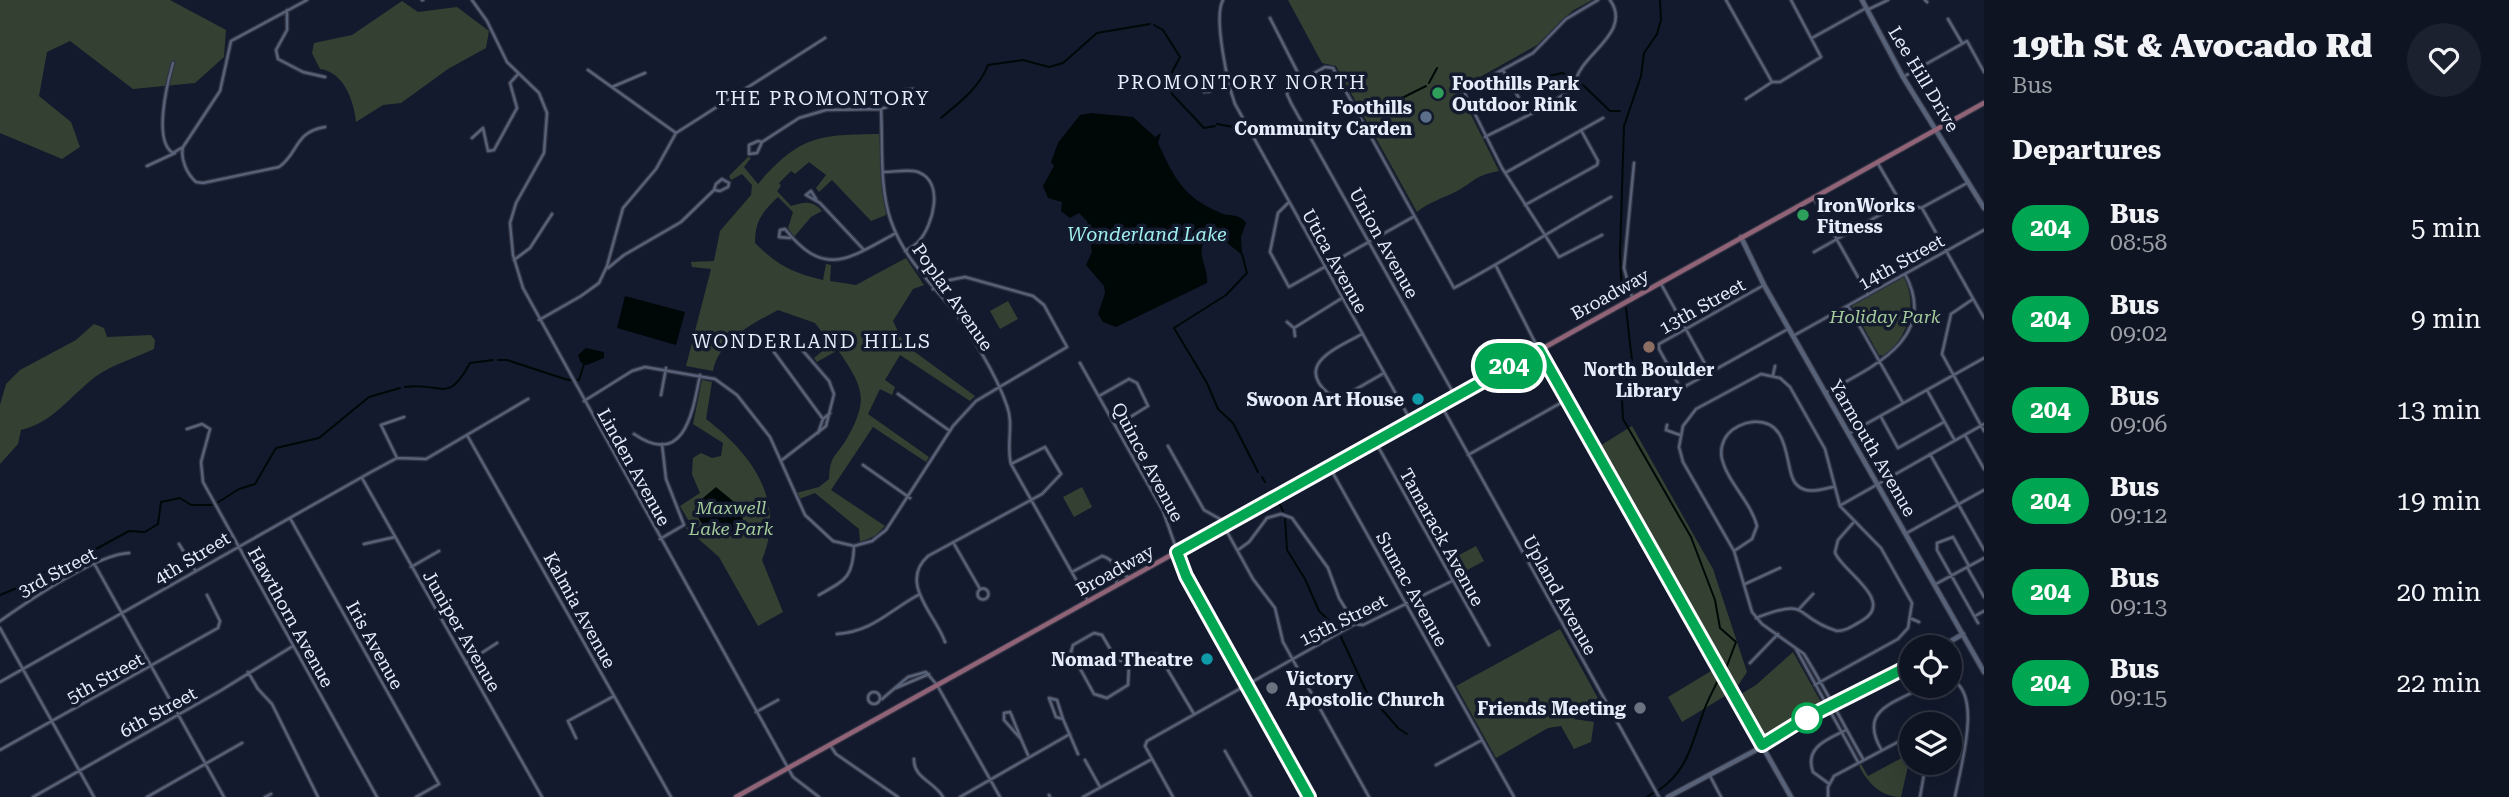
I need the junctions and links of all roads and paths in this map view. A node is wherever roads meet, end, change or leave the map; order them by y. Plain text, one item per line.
1 (307, 0) edge
2 (472, 0) edge
3 (1223, 0) edge
4 (1598, 0) edge
5 (1610, 0) edge
6 (1726, 0) edge
7 (1791, 0) edge
8 (1862, 0) edge
9 (1888, 0) edge
10 (1867, 9) junction
11 (287, 10) junction
12 (1270, 18) dead end
13 (1948, 19) dead end
14 (825, 38) dead end
15 (1812, 38) junction
16 (1962, 44) junction
17 (173, 63) dead end
18 (588, 69) dead end
19 (1503, 70) junction
20 (1984, 72) edge
21 (645, 73) dead end
22 (518, 74) junction
23 (325, 77) dead end
24 (1227, 77) junction
25 (1903, 77) junction
26 (1301, 79) junction
27 (1215, 80) dead end
28 (1771, 83) junction
29 (611, 87) junction
30 (1746, 99) dead end
31 (902, 101) dead end
32 (1984, 103) edge
33 (881, 109) junction
34 (1528, 114) junction
35 (1603, 118) dead end
36 (325, 127) dead end
37 (1937, 128) junction
38 (1581, 130) junction
39 (676, 133) junction
40 (1485, 137) junction
41 (472, 138) dead end
42 (762, 142) junction
43 (183, 147) junction
44 (175, 152) junction
45 (1877, 162) junction
46 (1634, 163) dead end
47 (147, 166) dead end
48 (884, 172) junction
49 (1505, 173) junction
50 (1969, 182) junction
51 (714, 190) dead end
52 (1611, 197) dead end
53 (1813, 197) junction
54 (816, 199) dead end
55 (1288, 203) junction
56 (1900, 203) junction
57 (1525, 205) junction
58 (1922, 208) junction
59 (1984, 208) edge
60 (552, 214) dead end
61 (1415, 216) junction
62 (1984, 230) edge
63 (896, 233) junction
64 (1602, 235) dead end
65 (1545, 236) junction
66 (1741, 237) junction
67 (790, 238) dead end
68 (1837, 239) junction
69 (1369, 242) junction
70 (864, 250) junction
71 (905, 251) junction
72 (1946, 251) junction
73 (1814, 252) dead end
74 (514, 260) junction
75 (1496, 266) junction
76 (1324, 268) junction
77 (606, 271) junction
78 (1905, 274) junction
79 (1660, 282) junction
80 (1764, 285) junction
81 (933, 289) junction
82 (1868, 295) junction
83 (1632, 297) junction
84 (1342, 298) junction
85 (1973, 299) junction
86 (1848, 306) junction
87 (1984, 318) edge
88 (539, 320) junction
89 (1287, 322) dead end
90 (1294, 328) junction
91 (1686, 329) junction
92 (1789, 329) junction
93 (1362, 334) junction
94 (1295, 336) dead end
95 (1793, 336) junction
96 (1539, 350) junction
97 (1984, 358) edge
98 (1880, 362) junction
99 (1080, 363) dead end
100 (1775, 366) dead end
101 (666, 368) junction
102 (1384, 373) junction
103 (1710, 373) junction
104 (700, 375) junction
105 (1773, 375) junction
106 (1952, 376) junction
107 (998, 387) junction
108 (1681, 389) junction
109 (1927, 390) junction
110 (1675, 392) dead end
111 (1825, 393) junction
112 (898, 394) dead end
113 (661, 395) dead end
114 (1099, 396) junction
115 (1455, 396) junction
116 (528, 399) dead end
117 (1567, 400) junction
118 (584, 401) junction
119 (1903, 403) junction
120 (1441, 404) junction
121 (830, 413) junction
122 (404, 416) dead end
123 (1880, 416) junction
124 (823, 419) junction
125 (1411, 421) junction
126 (1944, 422) junction
127 (1667, 425) dead end
128 (1982, 425) edge
129 (1115, 426) junction
130 (187, 429) dead end
131 (950, 431) junction
132 (1984, 431) edge
133 (818, 433) junction
134 (634, 434) dead end
135 (1848, 434) junction
136 (467, 435) junction
137 (1680, 435) junction
138 (1965, 435) junction
139 (1955, 440) junction
140 (1375, 441) junction
141 (662, 444) junction
142 (1167, 446) dead end
143 (1930, 454) junction
144 (1468, 455) junction
145 (397, 458) junction
146 (782, 460) junction
147 (1011, 464) junction
148 (863, 465) dead end
149 (1329, 466) junction
150 (1984, 469) edge
151 (362, 478) junction
152 (1877, 484) junction
153 (1833, 487) junction
154 (1984, 490) edge
155 (910, 498) junction
156 (1031, 500) junction
157 (1958, 504) junction
158 (1840, 506) junction
159 (290, 517) junction
160 (1853, 523) junction
161 (1224, 525) junction
162 (1905, 534) junction
163 (395, 537) junction
164 (659, 539) junction
165 (953, 542) junction
166 (179, 544) dead end
167 (364, 544) dead end
168 (237, 545) junction
169 (854, 546) junction
170 (1238, 550) junction
171 (1984, 550) edge
172 (439, 551) dead end
173 (1734, 551) junction
174 (1177, 552) junction
175 (130, 553) dead end
176 (1984, 558) edge
177 (96, 565) junction
178 (411, 567) junction
179 (1968, 567) junction
180 (1780, 568) dead end
181 (195, 570) junction
182 (1072, 572) junction
183 (1118, 572) junction
184 (1952, 576) junction
185 (1130, 578) junction
186 (1452, 581) junction
187 (1744, 585) junction
188 (1934, 585) junction
189 (1116, 586) junction
190 (980, 589) dead end
191 (819, 594) dead end
192 (920, 594) junction
193 (1813, 594) dead end
194 (207, 595) dead end
195 (1984, 597) edge
196 (1088, 601) junction
197 (1405, 603) junction
198 (1799, 609) junction
199 (1984, 611) edge
200 (123, 613) junction
201 (1975, 616) junction
202 (1756, 618) junction
203 (1912, 619) junction
204 (0, 621) edge
205 (1919, 622) dead end
206 (1978, 623) dead end
207 (1355, 624) junction
208 (0, 628) edge
209 (837, 634) dead end
210 (1778, 634) junction
211 (1963, 634) joint
212 (945, 642) dead end
213 (497, 643) dead end
214 (1489, 645) dead end
215 (293, 646) junction
216 (1795, 646) junction
217 (1292, 659) junction
218 (466, 663) junction
219 (1750, 663) dead end
220 (1129, 664) junction
221 (151, 666) junction
222 (1899, 667) edge
223 (23, 669) junction
224 (1899, 671) edge
225 (1984, 672) edge
226 (248, 673) junction
227 (929, 674) junction
228 (0, 682) edge
229 (1820, 682) junction
230 (937, 685) junction
231 (1248, 685) junction
232 (1815, 685) junction
233 (895, 688) junction
234 (1962, 688) edge
235 (1852, 695) junction
236 (614, 696) junction
237 (1904, 698) edge
238 (882, 699) dead end
239 (778, 700) dead end
240 (1830, 707) junction
241 (756, 712) junction
242 (1194, 714) junction
243 (179, 715) junction
244 (1063, 719) junction
245 (52, 721) junction
246 (1846, 730) junction
247 (1841, 732) junction
248 (1070, 734) junction
249 (576, 738) dead end
250 (1021, 739) junction
251 (1482, 740) junction
252 (1899, 741) edge
253 (242, 743) dead end
254 (830, 745) junction
255 (1762, 745) junction
256 (1881, 749) junction
257 (0, 750) edge
258 (1226, 751) dead end
259 (1078, 754) dead end
260 (1028, 757) junction
261 (914, 759) dead end
262 (1152, 759) junction
263 (1085, 760) dead end
264 (1863, 760) junction
265 (1858, 762) junction
266 (206, 764) junction
267 (1436, 765) dead end
268 (788, 768) junction
269 (80, 771) junction
270 (1709, 774) junction
271 (1924, 775) edge
272 (990, 779) junction
273 (1829, 784) junction
274 (1100, 787) junction
275 (271, 794) dead end
276 (1086, 796) edge
277 (33, 797) edge
278 (94, 797) edge
279 (147, 797) edge
280 (224, 797) edge
281 (265, 797) edge
282 (318, 797) edge
283 (377, 797) edge
284 (416, 797) edge
285 (541, 797) edge
286 (671, 797) edge
287 (736, 797) edge
288 (818, 797) edge
289 (898, 797) edge
290 (943, 797) edge
291 (960, 797) edge
292 (1000, 797) edge
293 (1173, 797) edge
294 (1251, 797) edge
295 (1309, 797) edge
296 (1369, 797) edge
297 (1514, 797) edge
298 (1659, 797) edge
299 (1668, 797) edge
300 (1721, 797) edge
301 (1791, 797) edge
302 (1828, 797) edge
303 (1920, 797) edge
304 (1955, 797) edge

1 - 11 street
2 - 22 street, Linden Avenue
3 - 24 street
4 - 19 street
5 - 34 street
6 - 28 street
7 - 15 street
8 - 10 street, Lee Hill Drive
9 - 10 street
10 - 15 street
10 - 25 street, Lee Hill Drive
11 - 23 street
11 - 43 street
12 - 26 street
13 - 16 street
14 - 39 street
15 - 28 street
16 - 20 street
16 - 25 street
17 - 44 street
18 - 29 street
19 - 34 street
19 - 40 street
21 - 29 street
22 - 41 street
22 - 74 street, Linden Avenue
24 - 27 street
24 - 55 street, Utica Avenue
25 - 37 street, Lee Hill Drive
26 - 61 street
26 - 69 street, Union Avenue
28 - 30 street
29 - 39 street
31 - 33 street
32 - 37 main road, Broadway
33 - 42 street
33 - 48 street, Poplar Avenue
34 - 40 street
35 - 38 street
36 - 43 street
37 - 45 main road, Broadway
37 - 50 street, Lee Hill Drive
38 - 49 street
38 - 57 street
39 - 77 street
40 - 49 street
42 - 42 street
43 - 44 street
44 - 47 street
45 - 53 main road, Broadway
45 - 56 street
46 - 83 street
48 - 63 street, Poplar Avenue
48 - 71 street
49 - 57 street
50 - 58 street
50 - 59 street, Lee Hill Drive
51 - 77 street
52 - 65 street
53 - 66 main road, Broadway
53 - 68 street
54 - 70 street
55 - 76 street, Utica Avenue
55 - 76 street
56 - 58 street
56 - 68 street
57 - 65 street
58 - 72 street
60 - 74 street
61 - 69 street
61 - 75 street
62 - 72 street, 14th Street
63 - 70 street
63 - 71 street, Poplar Avenue
64 - 65 street
65 - 75 street
66 - 79 main road, Broadway
66 - 80 street, Yarmouth Avenue
67 - 70 street
68 - 73 street
68 - 82 street
69 - 76 street
69 - 115 street, Union Avenue
71 - 81 street, Poplar Avenue
72 - 78 street, 14th Street
72 - 85 street
74 - 88 street, Linden Avenue
75 - 96 street
76 - 84 street, Utica Avenue
77 - 88 street
78 - 82 street, 14th Street
78 - 98 street
79 - 83 main road, Broadway
79 - 91 street
80 - 91 street, 13th Street
80 - 92 street, Yarmouth Avenue
81 - 107 street, Poplar Avenue
81 - 107 street
82 - 86 street, 14th Street
83 - 96 main road, Broadway
84 - 90 street
84 - 93 street, Utica Avenue
85 - 87 street
85 - 106 street
86 - 95 street, 14th Street
86 - 98 street
88 - 118 street, Linden Avenue
89 - 90 street
90 - 94 street
91 - 103 street
91 - 108 street, 13th Street
92 - 95 street, Yarmouth Avenue
92 - 103 street
93 - 102 street, Utica Avenue
93 - 102 street
95 - 111 street, Yarmouth Avenue
96 - 115 main road, Broadway
96 - 117 street
97 - 106 street
98 - 111 street
98 - 119 street
99 - 114 street, Quince Avenue
100 - 105 street
101 - 104 street
101 - 113 street
101 - 118 street
102 - 125 street, Utica Avenue
103 - 108 street
104 - 141 street
104 - 146 street
105 - 137 street
105 - 153 street
106 - 109 street
106 - 128 street
107 - 131 street
107 - 147 street, Poplar Avenue
108 - 110 street
109 - 119 street
109 - 126 street
111 - 135 street, Yarmouth Avenue
112 - 131 street
114 - 129 street, Quince Avenue
114 - 129 street
115 - 120 main road, Broadway
116 - 136 street, 4th Street
117 - 144 street
117 - 255 street
118 - 164 street, Linden Avenue
119 - 123 street
120 - 125 main road, Broadway
120 - 144 street, Upland Avenue
121 - 124 street
121 - 124 street
121 - 133 street
122 - 145 street
123 - 126 street
123 - 135 street
124 - 133 street
125 - 140 main road, Broadway
126 - 139 street
127 - 137 street
128 - 132 street
128 - 138 street
129 - 174 street, Quince Avenue
130 - 168 street, Hawthorn Avenue
131 - 155 street
133 - 146 street
134 - 141 street
135 - 152 street, Yarmouth Avenue
136 - 145 street, 4th Street
136 - 236 street, Kalmia Avenue
137 - 173 street
138 - 139 street
138 - 150 street
139 - 143 street
140 - 149 main road, Broadway
140 - 186 street, Tamarack Avenue
141 - 164 street
142 - 161 street
143 - 152 street
143 - 157 street
144 - 298 street, Upland Avenue
145 - 151 street, 4th Street
146 - 169 street
147 - 156 street, Poplar Avenue
147 - 156 street
148 - 155 street
149 - 161 main road, Broadway
149 - 197 street, Sumac Avenue
151 - 159 street, 4th Street
151 - 163 street, Juniper Avenue
152 - 158 street
152 - 162 street, Yarmouth Avenue
153 - 158 street
153 - 173 street
154 - 157 street
155 - 169 street
156 - 165 street
156 - 182 street, Poplar Avenue
157 - 162 street
157 - 171 street
158 - 160 street
159 - 168 street, 4th Street
159 - 284 street, Iris Avenue
160 - 198 street
160 - 203 street
161 - 170 street
161 - 174 main road, Broadway
162 - 188 street, Yarmouth Avenue
163 - 167 street
163 - 178 street, Juniper Avenue
164 - 241 street, Linden Avenue
165 - 190 street
165 - 192 street
166 - 181 street
168 - 181 street, 4th Street
168 - 215 street, Hawthorn Avenue
169 - 191 street
170 - 207 street
170 - 217 street
172 - 178 street
173 - 187 street
174 - 185 main road, Broadway
174 - 231 street, Quince Avenue
175 - 177 street, 3rd Street
176 - 179 street
177 - 200 street
177 - 204 street, 3rd Street
178 - 218 street, Juniper Avenue
179 - 184 street
179 - 184 street
179 - 195 street
180 - 187 street
181 - 200 street, 4th Street
182 - 183 street
182 - 196 street, Poplar Avenue
183 - 185 street
183 - 189 street
184 - 188 street
184 - 201 street
185 - 189 main road, Broadway
186 - 197 street, 15th Street
186 - 214 street, Tamarack Avenue
187 - 202 street
188 - 211 street, Yarmouth Avenue
189 - 196 main road, Broadway
192 - 209 street
192 - 212 street
193 - 198 street
194 - 221 street, 5th Street
196 - 230 main road, Broadway
197 - 207 street, 15th Street
197 - 251 street, Sumac Avenue
198 - 202 street
199 - 201 street
200 - 221 street
200 - 223 street, 4th Street
201 - 206 street
202 - 210 street
203 - 205 street
203 - 229 street
207 - 217 street, 15th Street
208 - 223 street
210 - 216 street
210 - 219 street
211 - 225 street, Yarmouth Avenue
213 - 218 street
215 - 226 street, 6th Street
215 - 283 street, Hawthorn Avenue
216 - 229 street
216 - 232 street
217 - 231 street, 15th Street
217 - 296 street
218 - 285 street, Juniper Avenue
220 - 220 street
220 - 242 street
221 - 243 street
221 - 245 street, 5th Street
222 - 235 street
223 - 228 street, 4th Street
223 - 245 street
224 - 235 street
226 - 243 street, 6th Street
226 - 282 street
227 - 230 street
227 - 233 street
227 - 233 street
229 - 232 street
229 - 240 street
230 - 254 main road, Broadway
230 - 272 street
231 - 242 street, 15th Street
231 - 295 street, Quince Avenue
232 - 240 street
233 - 238 street
234 - 304 street
235 - 240 street
236 - 249 street
236 - 286 street, Kalmia Avenue
237 - 256 street
239 - 241 street
240 - 246 street
240 - 247 street
240 - 255 street
241 - 268 street, Linden Avenue
242 - 262 street, 15th Street
243 - 266 street
243 - 269 street, 6th Street
244 - 244 street
244 - 248 street
245 - 257 street, 5th Street
245 - 269 street
246 - 247 street
246 - 264 street
247 - 265 street
247 - 273 street
248 - 259 street
248 - 260 street
250 - 250 street
250 - 260 street
251 - 267 street
251 - 297 street, Sumac Avenue
252 - 256 street
253 - 266 street
254 - 268 main road, Broadway
254 - 289 street
255 - 270 street
255 - 301 street
256 - 264 street
258 - 294 street
260 - 272 street
261 - 290 street
262 - 274 street
262 - 293 street
263 - 274 street
264 - 265 street
265 - 273 street
266 - 279 street
266 - 280 street
268 - 287 main road, Broadway
268 - 288 street, Linden Avenue
269 - 277 street, 6th Street
269 - 278 street
270 - 299 street
270 - 300 street
271 - 303 street
272 - 291 street
272 - 292 street
273 - 302 street
274 - 276 street
275 - 281 street

